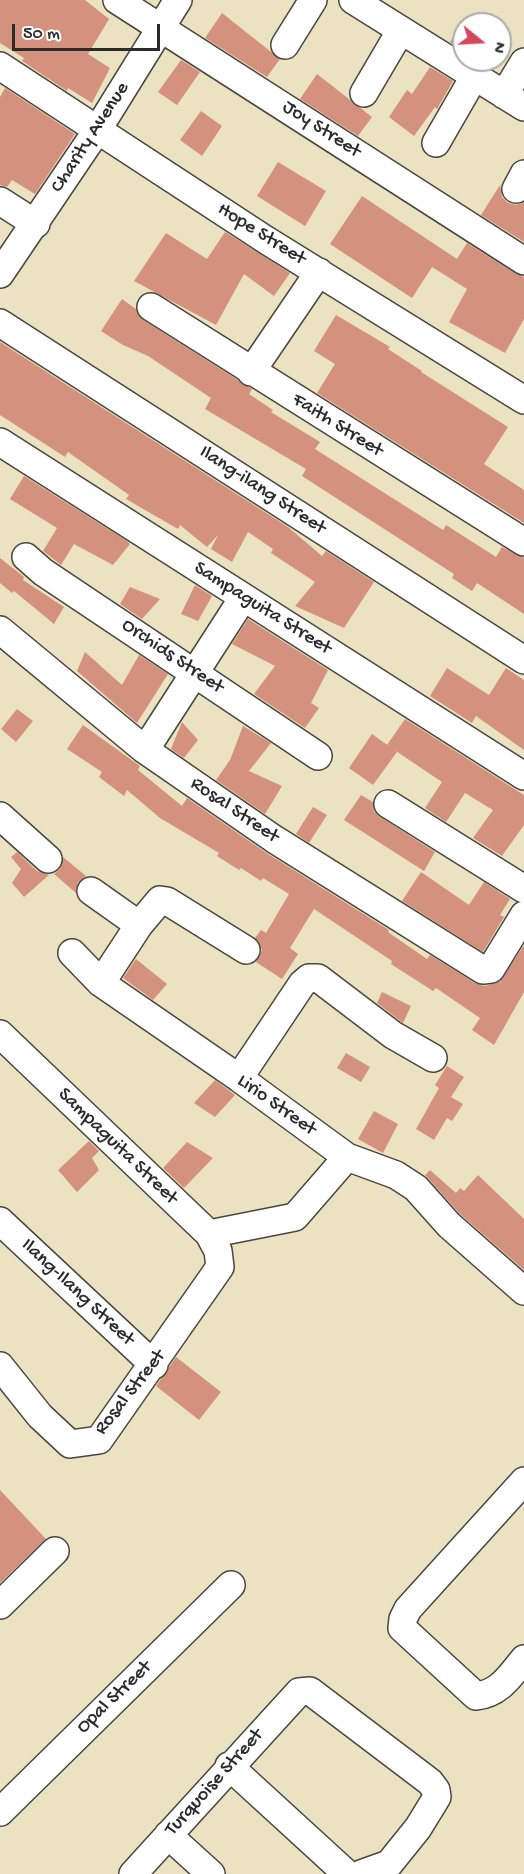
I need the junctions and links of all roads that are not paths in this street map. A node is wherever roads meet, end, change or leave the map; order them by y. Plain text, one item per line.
1 (117, 0) edge
2 (178, 0) edge
3 (314, 0) edge
4 (370, 5) edge
5 (161, 27) junction
6 (401, 30) junction
7 (285, 45) dead end
8 (524, 62) edge
9 (0, 66) edge
10 (474, 77) junction
11 (364, 93) dead end
12 (514, 101) edge
13 (98, 129) junction
14 (436, 144) dead end
15 (0, 201) edge
16 (36, 224) junction
17 (524, 261) edge
18 (319, 272) junction
19 (0, 274) edge
20 (151, 308) dead end
21 (0, 323) edge
22 (252, 372) junction
23 (524, 400) edge
24 (0, 442) edge
25 (524, 542) edge
26 (26, 557) dead end
27 (243, 598) junction
28 (0, 630) edge
29 (524, 660) edge
30 (194, 671) junction
31 (145, 750) junction
32 (318, 756) dead end
33 (524, 776) edge
34 (388, 804) dead end
35 (0, 816) edge
36 (48, 859) dead end
37 (524, 889) edge
38 (91, 891) dead end
39 (524, 915) edge
40 (139, 925) junction
41 (246, 950) dead end
42 (72, 953) dead end
43 (101, 983) junction
44 (0, 1034) edge
45 (433, 1059) dead end
46 (239, 1078) junction
47 (347, 1157) junction
48 (0, 1221) edge
49 (209, 1234) junction
50 (220, 1267) joint
51 (524, 1291) edge
52 (154, 1365) junction
53 (0, 1366) edge
54 (524, 1481) edge
55 (55, 1551) dead end
56 (231, 1585) dead end
57 (0, 1605) edge
58 (524, 1659) edge
59 (229, 1766) junction
60 (0, 1812) edge
61 (168, 1834) junction
62 (133, 1874) edge
63 (211, 1874) edge
64 (347, 1874) edge
65 (361, 1874) edge

1 - 5 street, Joy Street
2 - 5 street, Charity Avenue
3 - 7 street
4 - 6 street
5 - 13 street, Charity Avenue
5 - 17 street, Joy Street
6 - 10 street
6 - 11 street
8 - 12 street
9 - 13 street, Hope Street
10 - 12 street
10 - 14 street
13 - 16 street, Charity Avenue
13 - 18 street, Hope Street
15 - 16 street
16 - 19 street, Charity Avenue
18 - 22 street
18 - 23 street, Hope Street
20 - 22 street, Faith Street
21 - 29 street, Ilang-ilang Street
22 - 25 street, Faith Street
24 - 27 street, Sampaguita Street
26 - 30 street, Orchids Street
27 - 30 street
27 - 33 street, Sampaguita Street
28 - 31 street, Rosal Street
30 - 31 street
30 - 32 street, Orchids Street
31 - 39 street, Rosal Street
34 - 37 street
35 - 36 street
38 - 40 street
40 - 41 street
40 - 43 street
42 - 43 street, Lirio Street
43 - 46 street, Lirio Street
44 - 49 street, Sampaguita Street
45 - 46 street
46 - 47 street, Lirio Street
47 - 49 street
47 - 51 street, Lirio Street
48 - 52 street, Ilang-Ilang Street
49 - 50 street, Sampaguita Street
50 - 52 street, Rosal Street
52 - 53 street, Rosal Street
54 - 58 street
55 - 57 street
56 - 60 street, Opal Street
59 - 61 street, Turquoise Street
59 - 64 street
59 - 65 street, Turquoise Street
61 - 62 street, Turquoise Street
61 - 63 street

